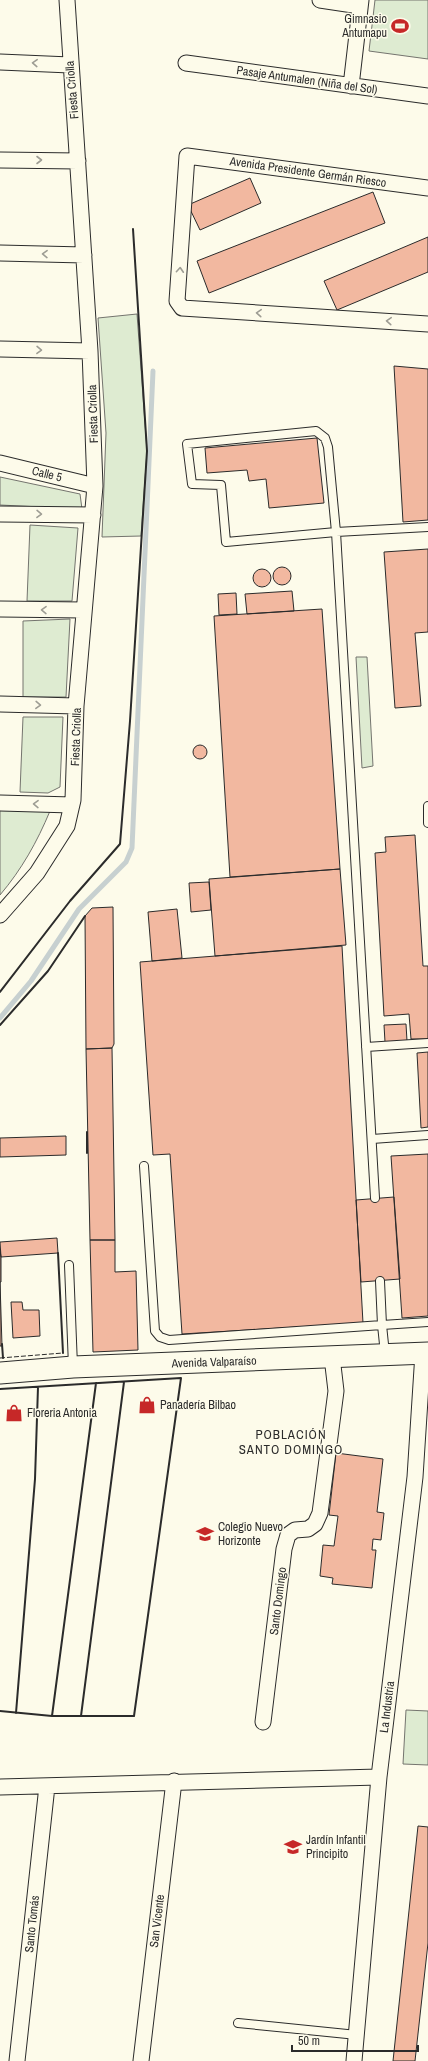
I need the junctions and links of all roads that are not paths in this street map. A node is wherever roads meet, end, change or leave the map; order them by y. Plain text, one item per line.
1 (67, 0) edge
2 (320, 0) edge
3 (361, 3) edge
4 (0, 62) edge
5 (186, 63) dead end
6 (70, 65) junction
7 (351, 86) junction
8 (428, 96) edge
9 (0, 160) edge
10 (78, 161) junction
11 (428, 188) edge
12 (0, 253) edge
13 (84, 255) junction
14 (428, 324) edge
15 (0, 349) edge
16 (90, 351) junction
17 (0, 463) edge
18 (95, 486) junction
19 (0, 514) edge
20 (93, 516) junction
21 (428, 527) edge
22 (336, 532) junction
23 (0, 609) edge
24 (83, 610) junction
25 (0, 704) edge
26 (76, 706) junction
27 (0, 804) edge
28 (72, 805) junction
29 (428, 806) edge
30 (428, 823) edge
31 (0, 915) edge
32 (428, 1043) edge
33 (366, 1047) junction
34 (428, 1135) edge
35 (372, 1139) junction
36 (144, 1166) dead end
37 (375, 1198) dead end
38 (69, 1265) dead end
39 (380, 1280) dead end
40 (428, 1322) edge
41 (382, 1324) junction
42 (426, 1353) edge
43 (385, 1355) junction
44 (332, 1357) junction
45 (73, 1367) junction
46 (0, 1373) edge
47 (263, 1722) dead end
48 (378, 1777) junction
49 (174, 1781) junction
50 (47, 1786) junction
51 (0, 1787) edge
52 (238, 2023) dead end
53 (357, 2035) junction
54 (17, 2061) edge
55 (141, 2061) edge
56 (354, 2061) edge

1 - 6 street, Fiesta Criolla
2 - 3 street
3 - 7 street
6 -> 4 street
5 - 7 street, Pasaje Antumalen (Niña del Sol)
6 - 10 street, Fiesta Criolla
7 - 8 street, Pasaje Antumalen (Niña del Sol)
9 -> 10 street
10 - 13 street, Fiesta Criolla
14 -> 11 street, Avenida Presidente Germán Riesco
13 -> 12 street
13 - 16 street, Fiesta Criolla
15 -> 16 street
16 - 18 street, Fiesta Criolla
17 - 18 street, Calle 5
18 - 20 street, Fiesta Criolla
19 -> 20 street
20 - 24 street, Fiesta Criolla
21 - 22 lane
22 - 22 lane
22 - 33 lane
24 -> 23 street
24 - 26 street, Fiesta Criolla
25 -> 26 street
26 - 28 street, Fiesta Criolla
28 -> 27 street
28 - 31 street, Fiesta Criolla
29 - 30 lane
32 - 33 lane
33 - 35 lane
34 - 35 lane
35 - 37 lane
36 - 41 lane
38 - 45 lane
39 - 41 lane
40 - 41 lane
41 - 43 lane
42 - 43 main road, Avenida Valparaíso
42 - 48 street, La Industria
43 - 44 main road, Avenida Valparaíso
44 - 45 main road, Avenida Valparaíso
44 - 47 street, Santo Domingo
45 - 46 main road, Avenida Valparaíso
48 - 49 street
48 - 53 street, La Industria
49 - 50 street
49 - 55 street, San Vicente
50 - 51 street
50 - 54 street, Santo Tomás
52 - 53 lane
53 - 56 street, La Industria

